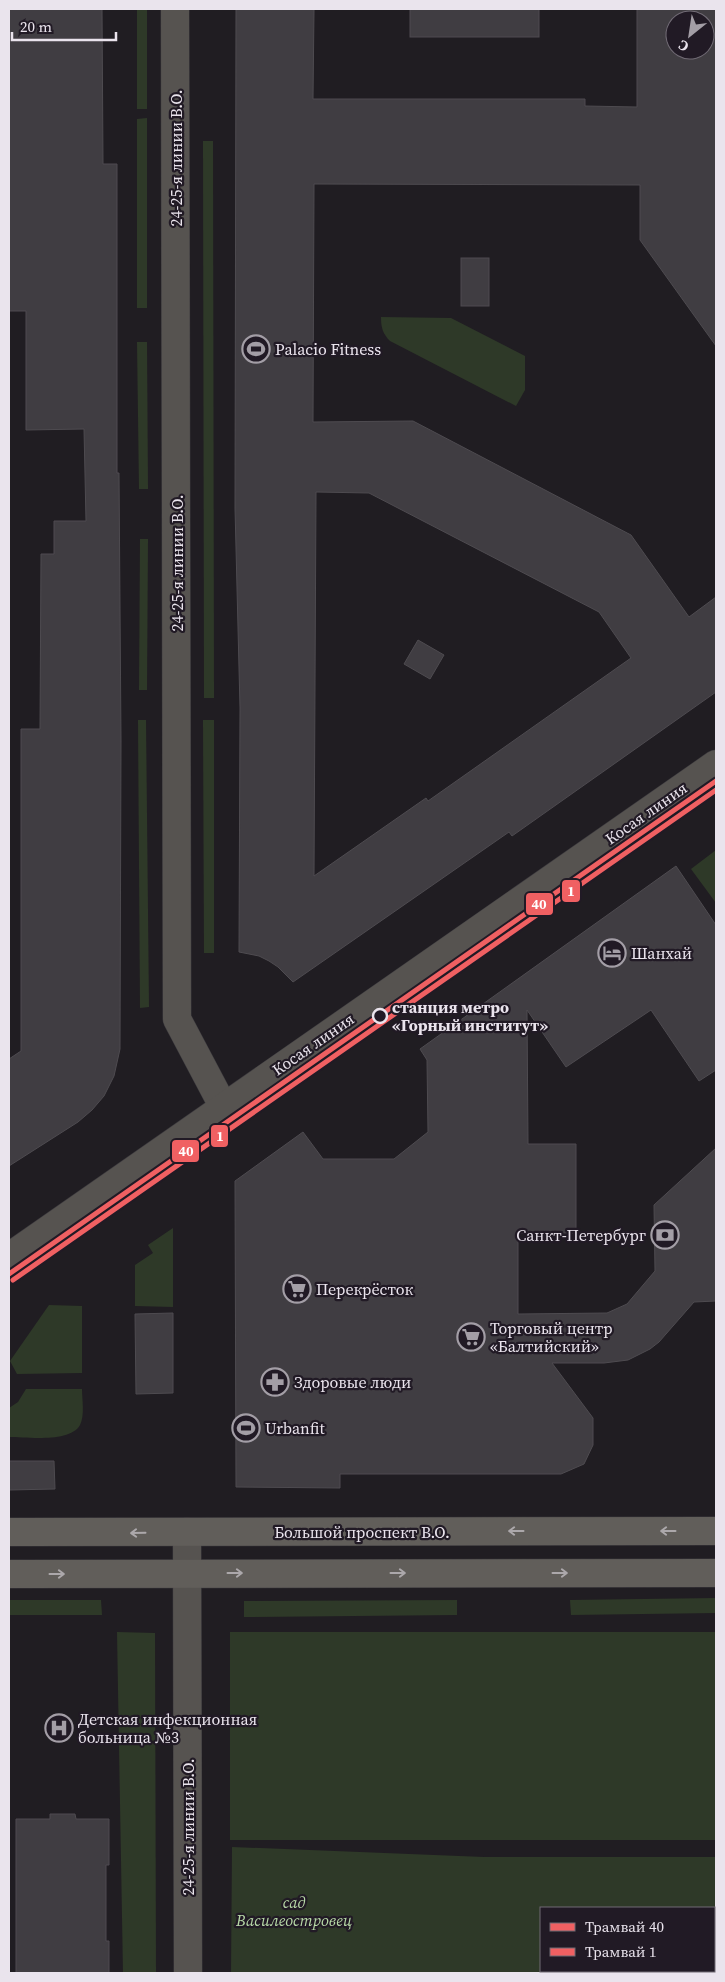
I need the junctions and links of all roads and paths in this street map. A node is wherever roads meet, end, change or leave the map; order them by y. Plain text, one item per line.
1 (176, 9) edge
2 (716, 764) edge
3 (222, 1106) junction
4 (9, 1257) edge
5 (9, 1532) edge
6 (186, 1532) junction
7 (716, 1532) edge
8 (187, 1573) junction
9 (716, 1573) edge
10 (9, 1574) edge
11 (188, 1973) edge

1 - 3 street, 24-25-я линии В.О.
2 - 3 street, Косая линия
3 - 4 street, Косая линия
6 -> 5 main road, Большой проспект В.О.
7 -> 6 main road, Большой проспект В.О.
6 - 8 street, 24-25-я линии В.О.
8 -> 9 main road
10 -> 8 main road
8 - 11 street, 24-25-я линии В.О.

